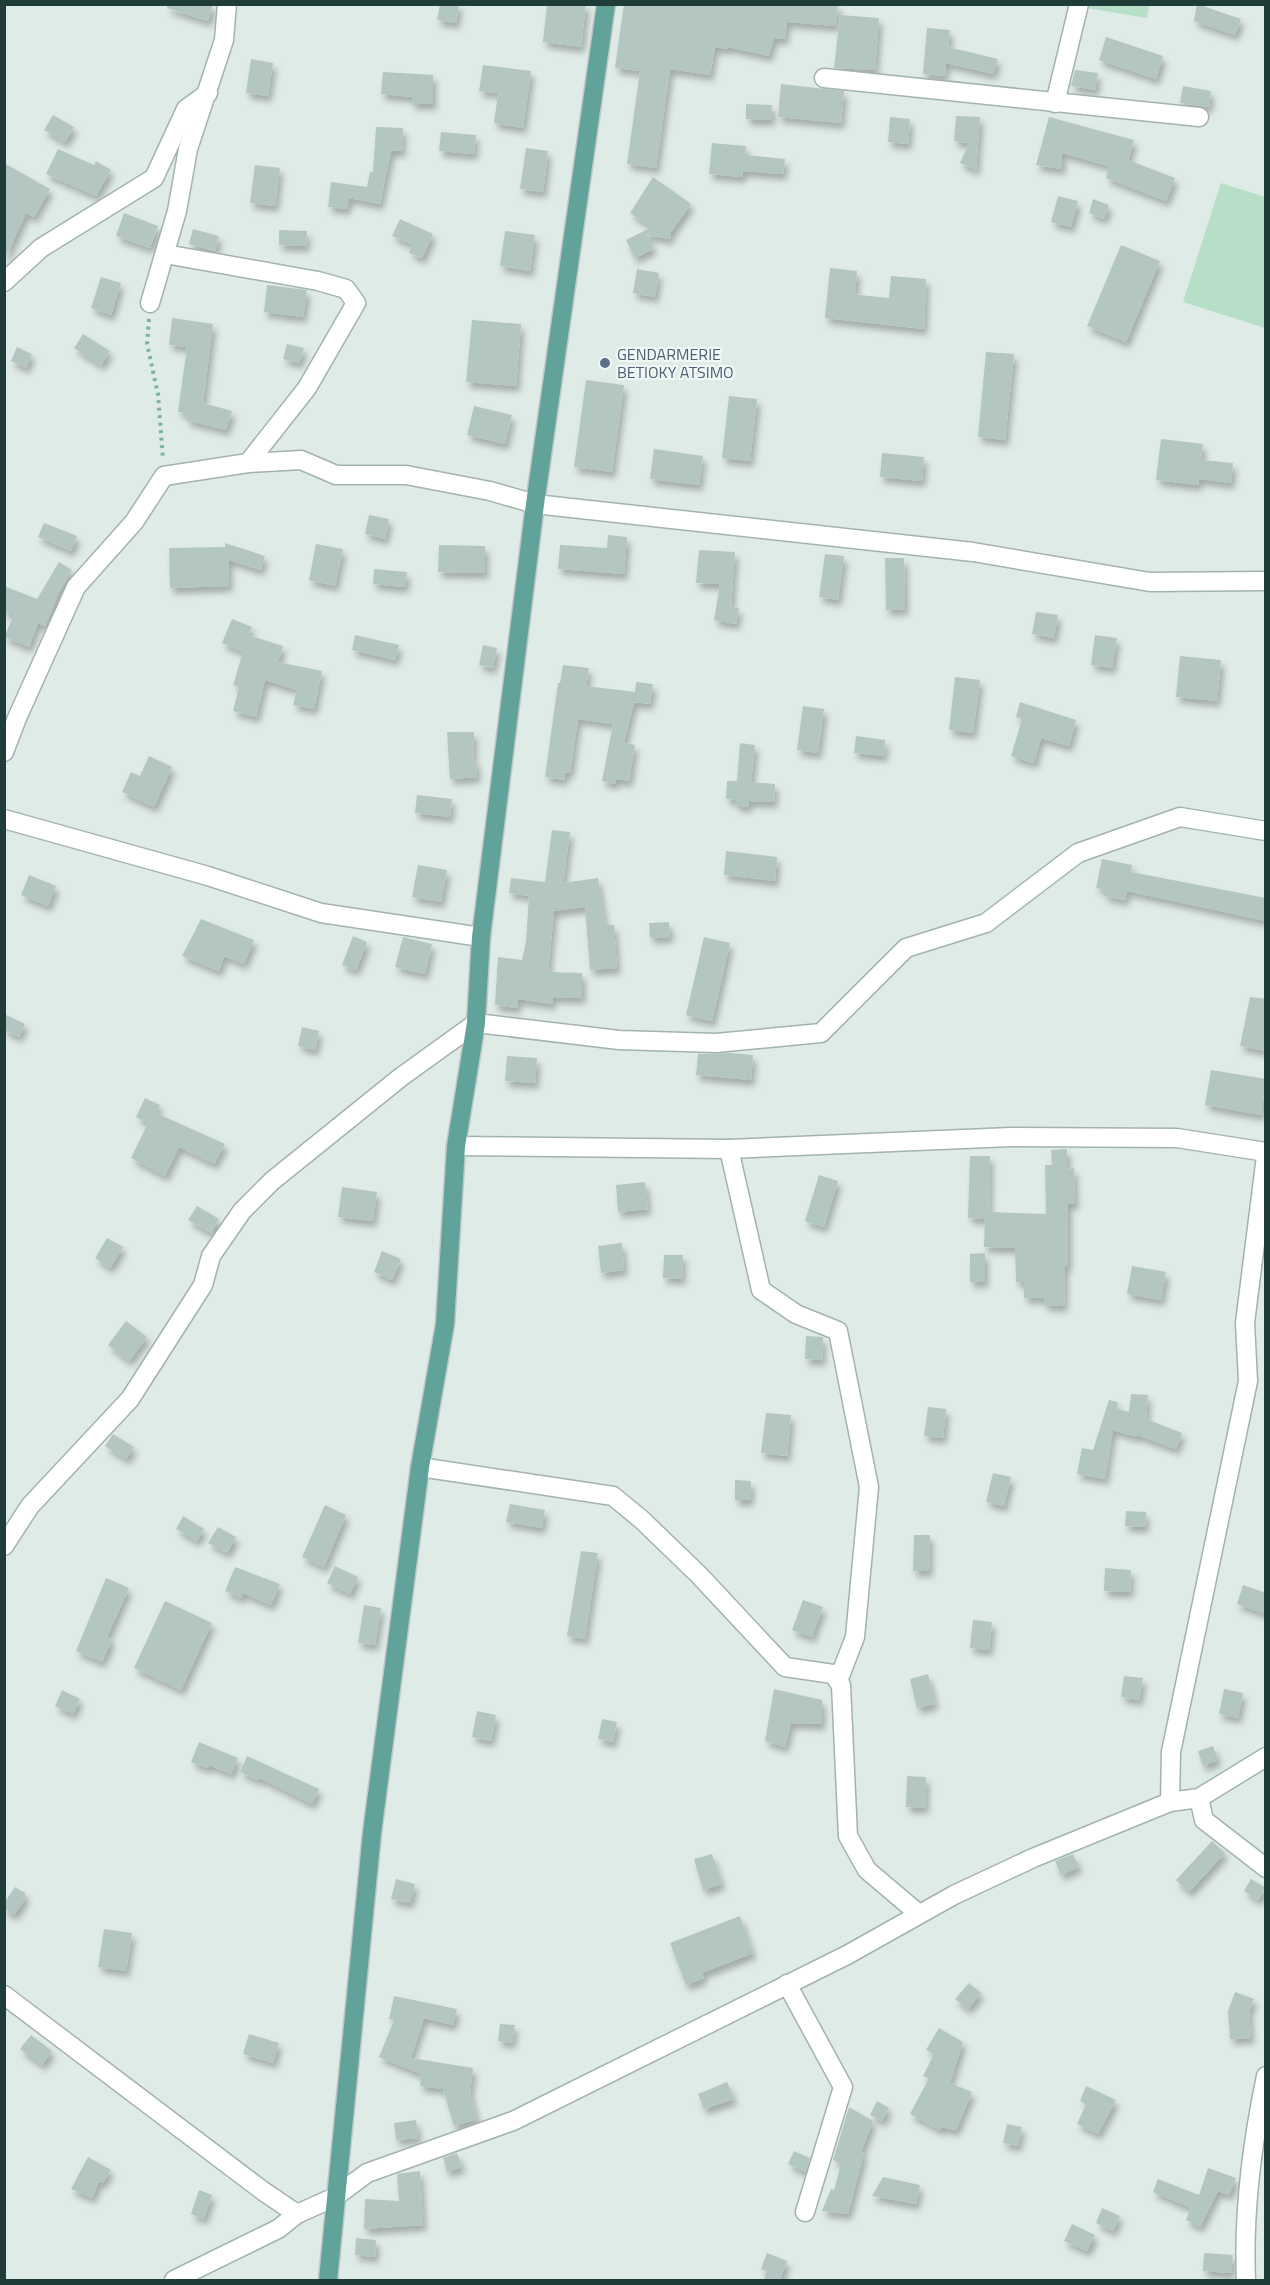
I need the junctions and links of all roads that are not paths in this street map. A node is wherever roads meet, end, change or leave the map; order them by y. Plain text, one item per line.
1 (227, 4) edge
2 (606, 4) edge
3 (1079, 4) edge
4 (824, 78) dead end
5 (208, 93) junction
6 (1055, 103) junction
7 (1199, 117) dead end
8 (165, 254) junction
9 (4, 282) edge
10 (150, 303) road end
11 (248, 463) junction
12 (536, 504) junction
13 (1266, 581) edge
14 (4, 752) edge
15 (4, 819) edge
16 (1266, 831) edge
17 (481, 937) junction
18 (476, 1023) junction
19 (456, 1146) junction
20 (729, 1149) junction
21 (1266, 1154) edge
22 (420, 1467) junction
23 (4, 1546) edge
24 (838, 1681) junction
25 (1266, 1757) edge
26 (1199, 1798) junction
27 (1170, 1802) junction
28 (1266, 1868) edge
29 (919, 1914) junction
30 (787, 1984) junction
31 (4, 1995) edge
32 (1266, 2076) edge
33 (335, 2197) junction
34 (805, 2212) dead end
35 (297, 2214) junction
36 (174, 2280) edge
37 (328, 2280) edge
38 (1246, 2280) edge

1 - 5 street
2 - 12 main road
3 - 6 street
4 - 6 street
5 - 8 street
5 - 9 street
6 - 7 street
8 - 10 street
8 - 11 street
11 - 12 street
11 - 14 street
12 - 13 street
12 - 17 main road
15 - 17 street
16 - 18 street
17 - 18 main road
18 - 19 main road
18 - 23 street
19 - 20 street
19 - 22 main road
20 - 21 street
20 - 24 street
21 - 27 street
22 - 24 street
22 - 33 main road
24 - 29 street
25 - 26 street
26 - 27 street
26 - 28 street
27 - 29 street
29 - 30 street
30 - 33 street
30 - 34 street
31 - 35 street
32 - 38 street
33 - 35 street
33 - 37 main road
35 - 36 street

